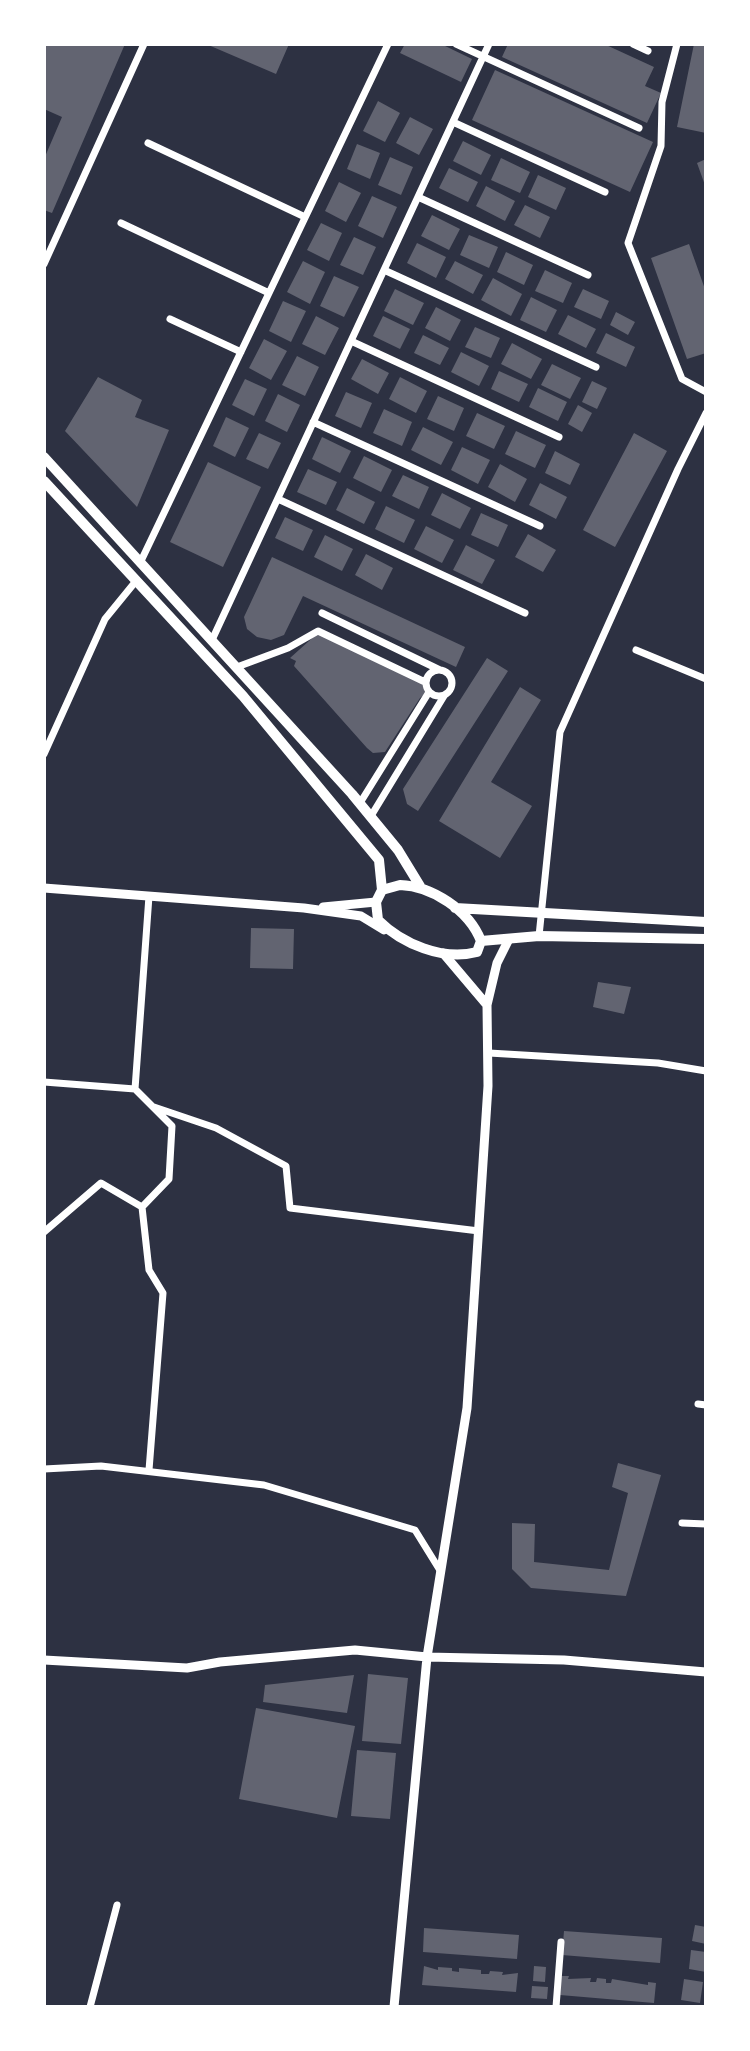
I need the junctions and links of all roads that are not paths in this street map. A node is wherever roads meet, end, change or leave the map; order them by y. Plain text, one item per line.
1 (144, 44) edge
2 (388, 44) edge
3 (456, 44) edge
4 (489, 44) edge
5 (633, 44) edge
6 (677, 44) edge
7 (648, 51) dead end
8 (483, 56) junction
9 (453, 122) junction
10 (639, 128) dead end
11 (148, 143) dead end
12 (605, 192) dead end
13 (418, 197) junction
14 (305, 218) junction
15 (121, 223) dead end
16 (44, 264) edge
17 (384, 270) junction
18 (587, 275) dead end
19 (269, 293) junction
20 (170, 319) dead end
21 (351, 341) junction
22 (241, 352) junction
23 (596, 367) dead end
24 (706, 392) edge
25 (706, 413) edge
26 (313, 422) junction
27 (559, 437) dead end
28 (44, 457) edge
29 (44, 481) edge
30 (278, 499) junction
31 (540, 526) dead end
32 (141, 561) junction
33 (136, 581) junction
34 (525, 613) dead end
35 (322, 614) dead end
36 (212, 640) junction
37 (636, 650) dead end
38 (237, 667) junction
39 (440, 670) junction
40 (706, 679) edge
41 (425, 682) junction
42 (429, 692) junction
43 (444, 696) junction
44 (44, 754) edge
45 (360, 803) junction
46 (371, 816) junction
47 (420, 886) junction
48 (44, 888) edge
49 (382, 890) junction
50 (149, 896) junction
51 (376, 902) junction
52 (304, 908) junction
53 (455, 908) junction
54 (540, 912) junction
55 (706, 922) edge
56 (392, 934) junction
57 (539, 936) junction
58 (509, 939) junction
59 (706, 939) edge
60 (481, 941) junction
61 (443, 953) junction
62 (487, 1005) junction
63 (489, 1053) junction
64 (706, 1071) edge
65 (44, 1082) edge
66 (135, 1089) junction
67 (154, 1107) junction
68 (142, 1207) junction
69 (479, 1231) junction
70 (44, 1232) edge
71 (44, 1469) edge
72 (149, 1470) junction
73 (682, 1522) dead end
74 (706, 1524) edge
75 (441, 1572) junction
76 (427, 1657) junction
77 (44, 1660) edge
78 (706, 1671) edge
79 (117, 1905) dead end
80 (561, 1942) dead end
81 (90, 2007) edge
82 (394, 2007) edge
83 (556, 2007) edge

1 - 16 street
2 - 14 street
3 - 8 street
4 - 8 street
5 - 7 street
6 - 24 street
8 - 9 street
8 - 10 street
9 - 12 street
9 - 13 street
11 - 14 street
13 - 17 street
13 - 18 street
14 - 19 street
15 - 19 street
17 - 21 street
17 - 23 street
19 - 22 street
20 - 22 street
21 - 26 street
21 - 27 street
22 - 32 street
25 - 54 street
26 - 30 street
26 - 31 street
28 - 32 main road
29 - 33 main road
30 - 34 street
30 - 36 street
32 - 36 main road
33 - 44 street
33 - 49 main road
35 - 39 street
36 - 38 main road
37 - 40 street
38 - 41 street
38 - 45 main road
39 - 41 street
39 - 43 street
41 - 42 street
42 - 43 street
42 - 45 street
43 - 46 street
45 - 46 main road
46 - 47 main road
47 - 49 main road
47 - 53 main road
48 - 50 street
49 - 51 main road
50 - 52 street
50 - 66 street
51 - 52 street
51 - 56 main road
52 - 56 street
53 - 54 main road
53 - 60 main road
54 - 55 main road
54 - 57 street
56 - 61 main road
57 - 58 main road
57 - 59 main road
58 - 60 main road
58 - 62 street
60 - 61 main road
61 - 62 street
62 - 63 street
63 - 64 street
63 - 69 street
65 - 66 street
66 - 67 street
67 - 68 street
67 - 69 street
68 - 70 street
68 - 72 street
69 - 75 street
71 - 72 street
72 - 75 street
73 - 74 street
75 - 76 street
76 - 77 street
76 - 78 street
76 - 82 street
79 - 81 street
80 - 83 street

